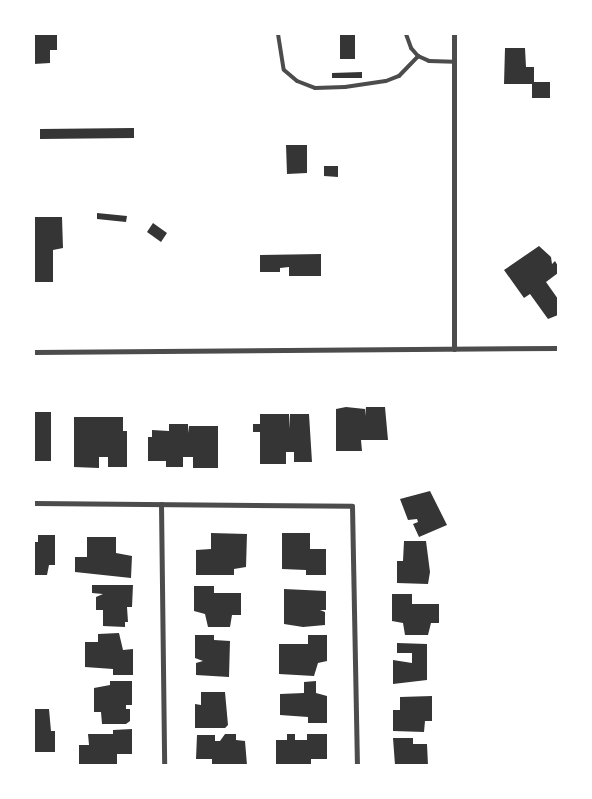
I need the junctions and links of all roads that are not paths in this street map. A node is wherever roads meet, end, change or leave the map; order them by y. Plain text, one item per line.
1 (278, 34) edge
2 (406, 34) edge
3 (454, 34) edge
4 (418, 56) junction
5 (454, 62) junction
6 (558, 348) edge
7 (454, 349) junction
8 (34, 352) edge
9 (34, 503) edge
10 (161, 504) junction
11 (164, 765) edge
12 (357, 765) edge

1 - 4 lane
2 - 4 lane
3 - 5 street
4 - 5 lane
5 - 7 street
6 - 7 street
7 - 8 street
9 - 10 street
10 - 11 street
10 - 12 street

